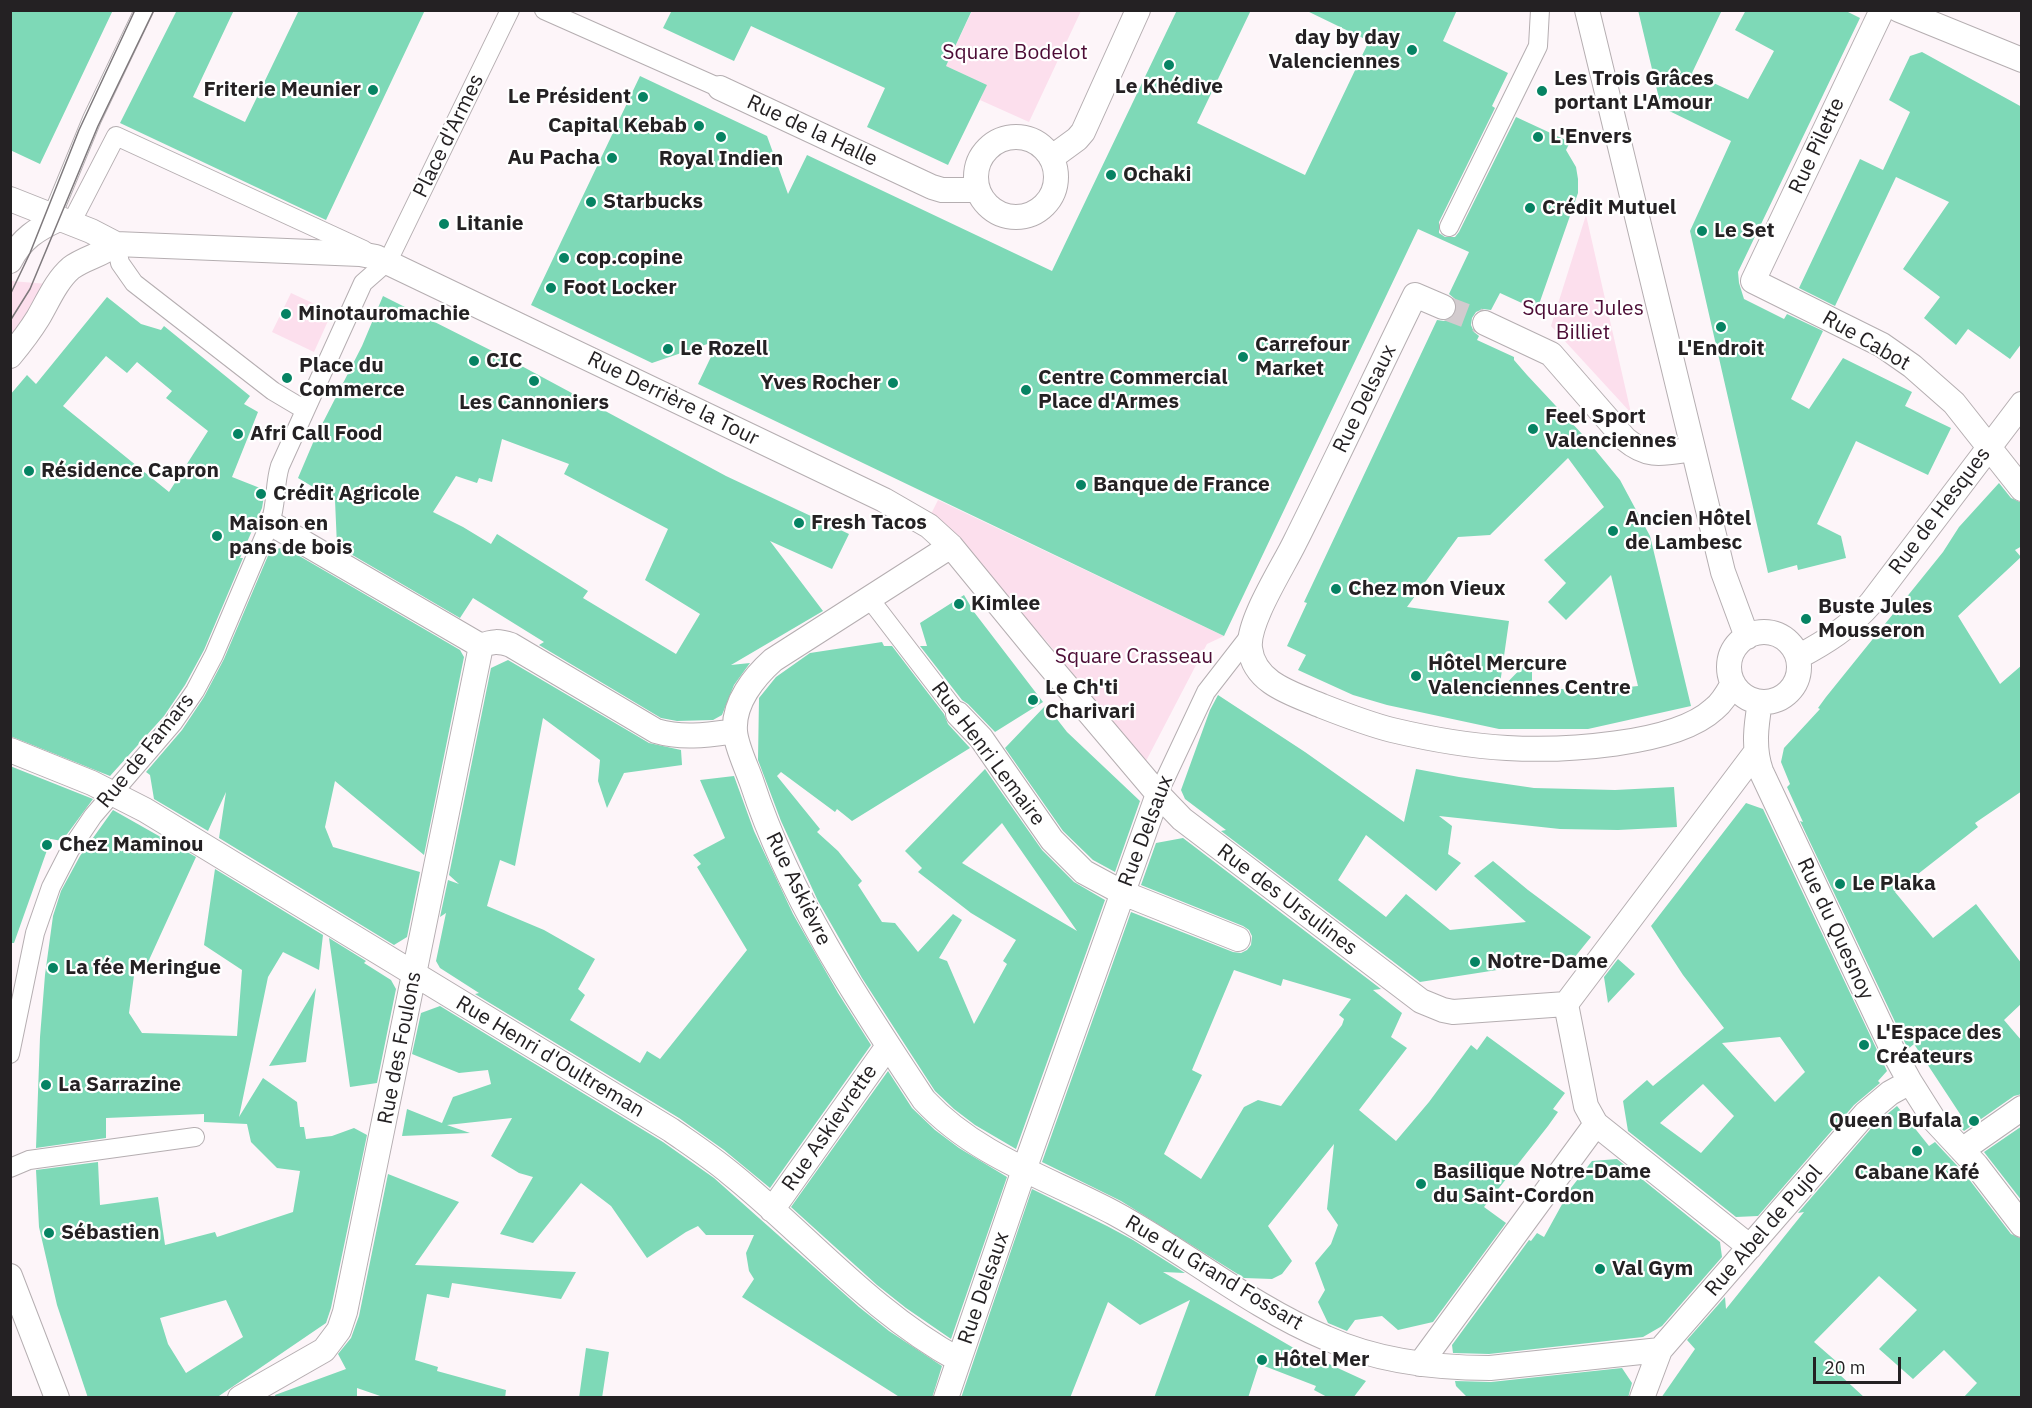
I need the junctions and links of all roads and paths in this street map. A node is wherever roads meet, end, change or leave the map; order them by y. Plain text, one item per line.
1 (144, 10) edge
2 (510, 10) edge
3 (544, 10) edge
4 (1138, 10) edge
5 (1540, 10) edge
6 (1587, 10) edge
7 (1882, 10) edge
8 (1899, 10) edge
9 (1932, 17) edge
10 (2022, 60) edge
11 (720, 88) joint
12 (1051, 159) junction
13 (978, 190) junction
14 (10, 199) edge
15 (54, 217) junction
16 (1449, 227) dead end
17 (116, 244) junction
18 (10, 261) edge
19 (388, 261) junction
20 (78, 263) junction
21 (1753, 281) joint
22 (1443, 307) tunnel mouth
23 (1485, 323) tunnel mouth
24 (10, 356) edge
25 (2022, 404) edge
26 (305, 410) junction
27 (1989, 446) junction
28 (1693, 449) junction
29 (2022, 489) edge
30 (270, 523) junction
31 (951, 546) junction
32 (869, 598) junction
33 (1251, 634) junction
34 (1747, 636) junction
35 (481, 646) junction
36 (1798, 657) junction
37 (1733, 683) junction
38 (1760, 702) junction
39 (958, 714) joint
40 (735, 731) junction
41 (10, 750) edge
42 (1756, 752) junction
43 (113, 793) junction
44 (1158, 794) junction
45 (1123, 893) junction
46 (1238, 939) dead end
47 (414, 975) junction
48 (1566, 1004) junction
49 (888, 1046) junction
50 (10, 1054) edge
51 (1910, 1082) junction
52 (2022, 1108) edge
53 (1596, 1124) junction
54 (195, 1137) dead end
55 (1962, 1150) junction
56 (10, 1168) edge
57 (1024, 1170) junction
58 (772, 1210) junction
59 (2022, 1225) edge
60 (1750, 1247) junction
61 (11, 1283) edge
62 (1660, 1350) junction
63 (960, 1360) junction
64 (1420, 1364) junction
65 (57, 1398) edge
66 (240, 1398) edge
67 (946, 1398) edge
68 (1641, 1398) edge

1 - 15 street
2 - 19 street, Place d'Armes
3 - 11 street, Rue de la Halle
4 - 12 street
5 - 16 street
6 - 28 street
7 - 21 street, Rue Pilette
8 - 9 street
9 - 10 street
11 - 13 street, Rue de la Halle
12 - 13 street
12 - 13 street
14 - 15 street
15 - 17 street
15 - 18 street
15 - 19 street
15 - 20 street
17 - 19 street
17 - 20 street
17 - 26 street
19 - 26 street, Rue de Famars
19 - 31 street, Rue Derrière la Tour
20 - 24 street
21 - 27 street, Rue Cabot
22 - 33 street, Rue Delsaux
23 - 28 street
25 - 27 street, Rue de Hesques
26 - 30 street, Rue de Famars
27 - 29 street, Rue Cabot
27 - 36 street, Rue de Hesques
28 - 34 street
30 - 35 street
30 - 43 street, Rue de Famars
31 - 32 street, Rue Askièvre
31 - 44 street
32 - 39 street, Rue Henri Lemaire
32 - 40 street, Rue Askièvre
33 - 37 street
33 - 44 street, Rue Delsaux
34 - 36 street
34 - 37 street
35 - 40 street
35 - 47 street, Rue des Foulons
36 - 38 street
37 - 38 street
38 - 42 street, Rue du Quesnoy
39 - 45 street, Rue Henri Lemaire
40 - 49 street, Rue Askièvre
41 - 43 street, Rue Henri d'Oultreman
42 - 48 street
42 - 51 street, Rue du Quesnoy
43 - 47 street, Rue Henri d'Oultreman
43 - 50 street, Rue de Famars
44 - 45 street, Rue Delsaux
44 - 48 street, Rue des Ursulines
45 - 46 street, Rue Henri Lemaire
45 - 57 street, Rue Delsaux
47 - 58 street, Rue Henri d'Oultreman
47 - 66 street, Rue des Foulons
48 - 53 street
49 - 57 street, Rue Askièvre
49 - 58 street, Rue Askievrette
51 - 55 street, Rue du Quesnoy
51 - 60 street, Rue Abel de Pujol
52 - 55 street
53 - 60 street
53 - 64 street
54 - 56 street
55 - 59 street, Rue du Quesnoy
57 - 63 street, Rue Delsaux
57 - 64 street, Rue du Grand Fossart
58 - 63 street, Rue Henri d'Oultreman
60 - 62 street, Rue Abel de Pujol
61 - 65 street
62 - 64 street, Rue du Grand Fossart
62 - 68 street, Rue Abel de Pujol
63 - 67 street, Rue Delsaux

